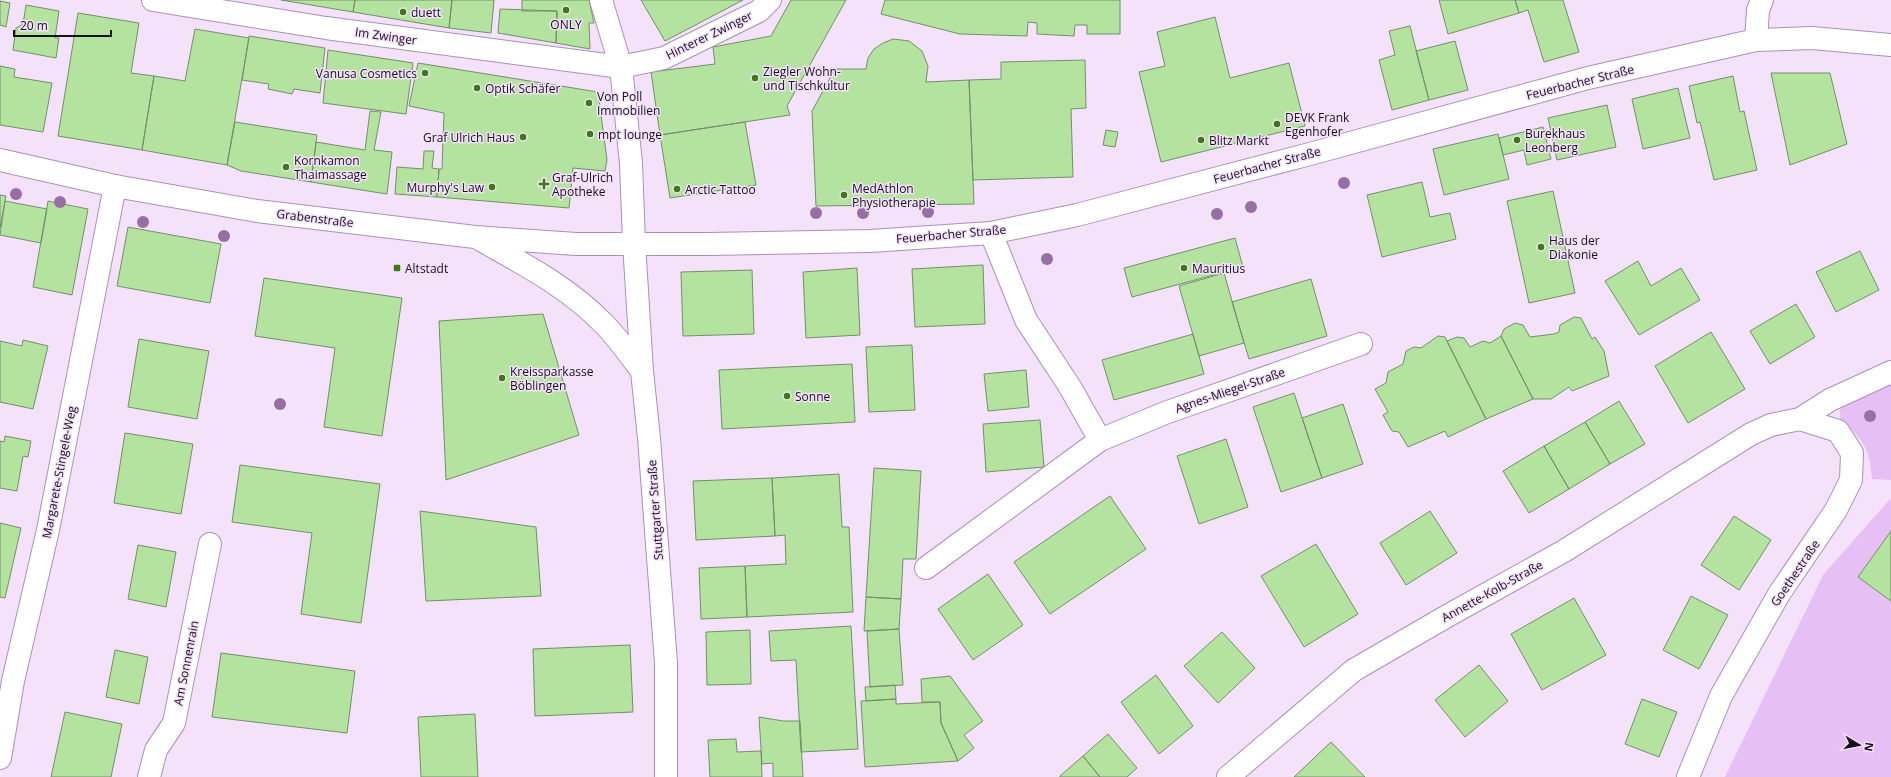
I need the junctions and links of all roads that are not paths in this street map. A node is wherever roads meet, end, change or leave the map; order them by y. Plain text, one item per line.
1 (153, 0) edge
2 (601, 0) edge
3 (770, 0) edge
4 (1762, 0) edge
5 (1756, 40) junction
6 (1891, 45) edge
7 (621, 67) junction
8 (0, 160) edge
9 (115, 186) junction
10 (991, 233) junction
11 (475, 237) junction
12 (634, 243) junction
13 (1361, 344) dead end
14 (642, 371) junction
15 (1891, 372) edge
16 (1800, 419) junction
17 (1771, 425) joint
18 (1100, 440) junction
19 (210, 544) dead end
20 (926, 568) dead end
21 (0, 758) edge
22 (149, 777) edge
23 (666, 777) edge
24 (1228, 777) edge
25 (1688, 777) edge

1 - 7 street, Im Zwinger
2 - 7 street, Stuttgarter Straße
3 - 7 street, Hinterer Zwinger
4 - 5 street
5 - 6 street, Feuerbacher Straße
5 - 10 street, Feuerbacher Straße
7 - 12 street, Stuttgarter Straße
8 - 9 street, Grabenstraße
9 - 11 street, Grabenstraße
9 - 21 street, Margarete-Stingele-Weg
10 - 12 street, Feuerbacher Straße
10 - 18 street
11 - 12 street, Grabenstraße
11 - 14 street
12 - 14 street, Stuttgarter Straße
13 - 18 street, Agnes-Miegel-Straße
14 - 23 street, Stuttgarter Straße
15 - 16 street
16 - 17 street, Goethestraße
16 - 25 street, Goethestraße
17 - 24 street, Annette-Kolb-Straße
18 - 20 street, Agnes-Miegel-Straße
19 - 22 street, Am Sonnenrain

